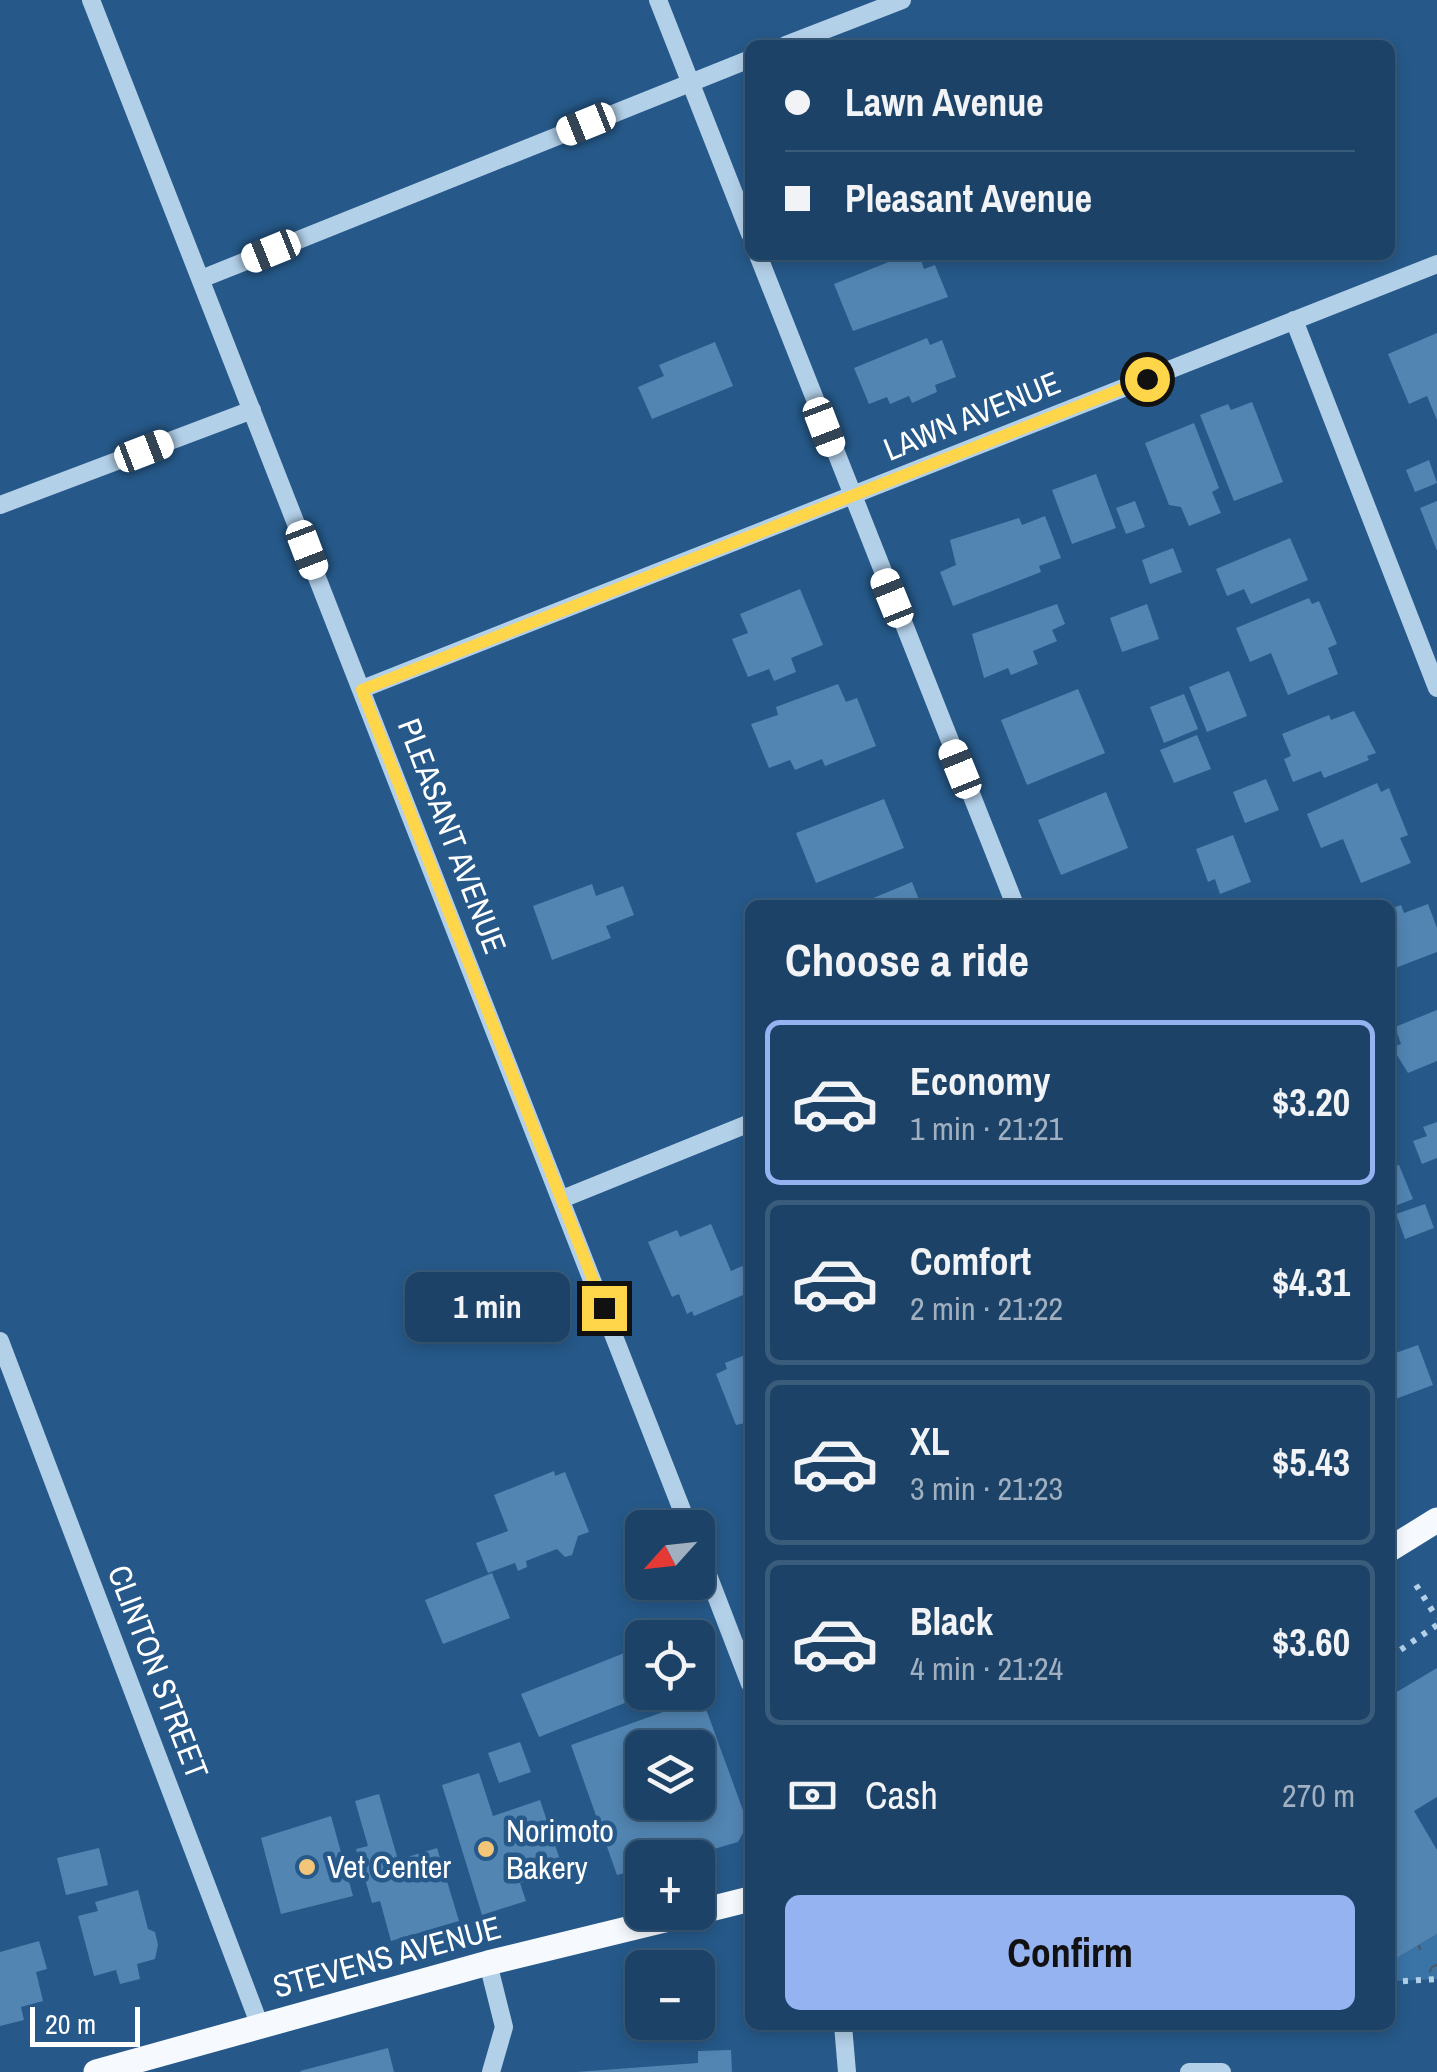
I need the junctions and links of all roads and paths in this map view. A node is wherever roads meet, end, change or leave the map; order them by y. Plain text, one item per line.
1 (91, 0) edge
2 (658, 0) edge
3 (902, 0) edge
4 (799, 40) edge
5 (745, 61) edge
6 (691, 82) junction
7 (745, 221) edge
8 (760, 260) edge
9 (1437, 264) edge
10 (201, 279) junction
11 (1294, 320) junction
12 (252, 410) junction
13 (851, 496) junction
14 (0, 505) edge
15 (1437, 688) edge
16 (362, 690) junction
17 (1013, 900) edge
18 (745, 1126) edge
19 (562, 1199) junction
20 (0, 1340) edge
21 (682, 1510) edge
22 (1437, 1520) edge
23 (1395, 1546) edge
24 (1416, 1585) dead end
25 (715, 1593) edge
26 (1437, 1621) edge
27 (1395, 1653) edge
28 (745, 1671) edge
29 (745, 1900) edge
30 (715, 1908) edge
31 (625, 1930) edge
32 (488, 1963) junction
33 (1437, 1978) edge
34 (1395, 1982) edge
35 (260, 2026) junction
36 (843, 2030) edge
37 (96, 2072) edge
38 (491, 2072) edge
39 (847, 2072) edge
40 (1189, 2072) edge
41 (1222, 2072) edge

1 - 10 street, PLEASANT AVENUE
2 - 6 street
3 - 4 street
5 - 6 street
6 - 7 street
6 - 10 street
8 - 13 street
9 - 11 street, LAWN AVENUE
10 - 12 street, PLEASANT AVENUE
11 - 13 street, LAWN AVENUE
11 - 15 street
12 - 14 street
12 - 16 street, PLEASANT AVENUE
13 - 16 street, LAWN AVENUE
13 - 17 street
16 - 19 street, PLEASANT AVENUE
18 - 19 street
19 - 21 street, PLEASANT AVENUE
20 - 35 street, CLINTON STREET
22 - 23 main road
24 - 26 path
25 - 28 street
26 - 27 path
29 - 30 main road, STEVENS AVENUE
31 - 32 main road, STEVENS AVENUE
32 - 35 main road, STEVENS AVENUE
32 - 38 street
33 - 34 path
35 - 37 main road, STEVENS AVENUE
36 - 39 street
40 - 41 street

